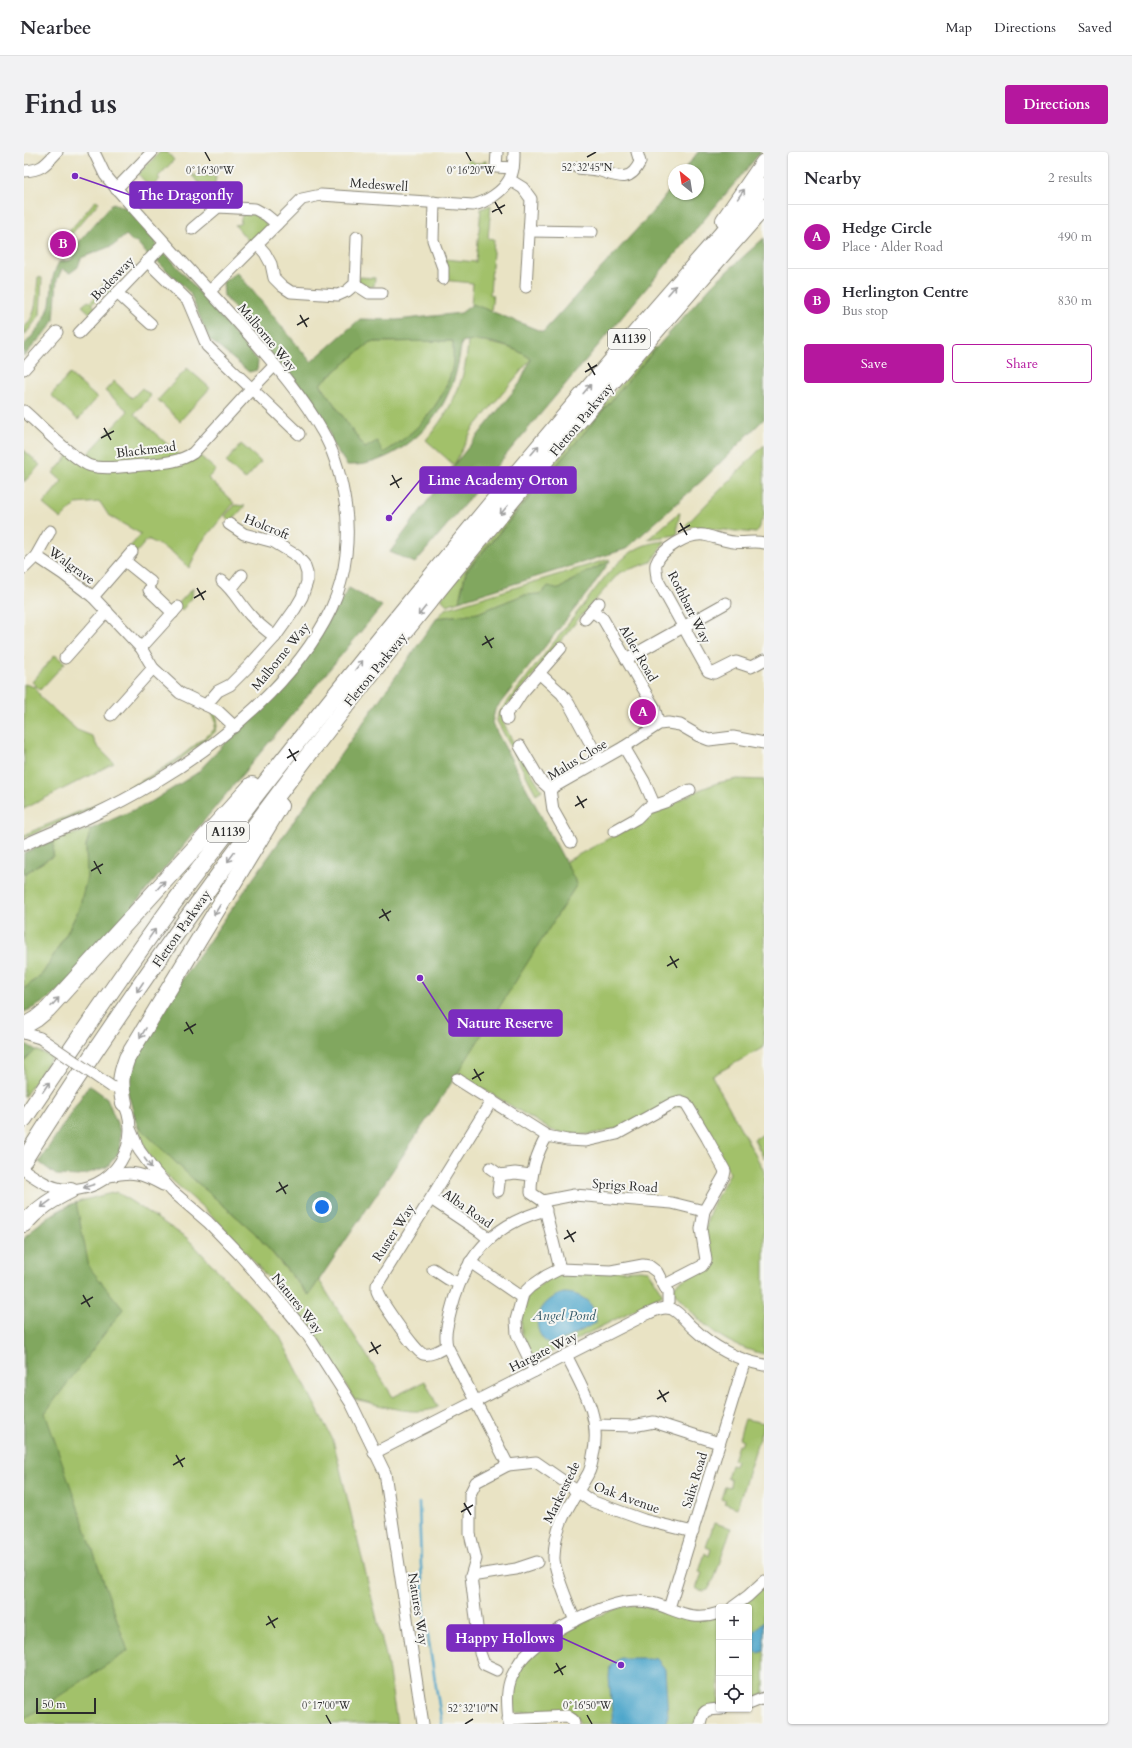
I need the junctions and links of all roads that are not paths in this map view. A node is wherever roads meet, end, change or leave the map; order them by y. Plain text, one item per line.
1 (56, 152) edge
2 (94, 152) edge
3 (152, 152) edge
4 (497, 152) edge
5 (514, 152) edge
6 (637, 152) edge
7 (764, 162) edge
8 (513, 168) junction
9 (578, 168) dead end
10 (24, 171) edge
11 (510, 180) junction
12 (764, 186) edge
13 (116, 189) junction
14 (434, 202) junction
15 (764, 207) edge
16 (764, 222) edge
17 (277, 224) junction
18 (192, 229) dead end
19 (529, 231) junction
20 (592, 232) dead end
21 (357, 237) dead end
22 (165, 243) junction
23 (256, 244) junction
24 (147, 261) junction
25 (697, 262) junction
26 (443, 280) dead end
27 (355, 284) junction
28 (526, 287) dead end
29 (210, 291) junction
30 (690, 291) junction
31 (117, 293) junction
32 (382, 293) dead end
33 (151, 324) dead end
34 (57, 332) dead end
35 (79, 333) dead end
36 (275, 365) junction
37 (24, 369) edge
38 (252, 388) junction
39 (24, 411) edge
40 (299, 434) dead end
41 (229, 524) dead end
42 (50, 530) dead end
43 (764, 543) edge
44 (36, 556) junction
45 (24, 568) edge
46 (242, 575) dead end
47 (222, 581) dead end
48 (231, 589) junction
49 (93, 597) junction
50 (726, 603) dead end
51 (107, 611) junction
52 (592, 611) dead end
53 (682, 627) junction
54 (275, 636) junction
55 (141, 648) junction
56 (561, 648) dead end
57 (65, 658) dead end
58 (626, 659) junction
59 (764, 660) edge
60 (153, 668) junction
61 (540, 674) junction
62 (347, 679) junction
63 (206, 705) junction
64 (111, 715) dead end
65 (507, 719) dead end
66 (659, 724) junction
67 (235, 727) junction
68 (324, 733) junction
69 (764, 743) edge
70 (520, 746) dead end
71 (624, 747) junction
72 (599, 759) junction
73 (550, 789) junction
74 (690, 790) dead end
75 (654, 804) junction
76 (614, 831) dead end
77 (571, 842) dead end
78 (24, 845) edge
79 (24, 1026) edge
80 (24, 1033) edge
81 (457, 1079) dead end
82 (492, 1100) junction
83 (124, 1103) junction
84 (24, 1120) edge
85 (131, 1131) junction
86 (547, 1136) junction
87 (24, 1160) edge
88 (490, 1168) dead end
89 (24, 1170) edge
90 (500, 1175) junction
91 (531, 1175) junction
92 (109, 1176) junction
93 (71, 1190) junction
94 (172, 1191) junction
95 (498, 1191) dead end
96 (431, 1199) junction
97 (544, 1206) junction
98 (704, 1211) junction
99 (24, 1224) edge
100 (489, 1240) junction
101 (470, 1262) junction
102 (433, 1269) dead end
103 (560, 1269) junction
104 (459, 1283) junction
105 (665, 1285) junction
106 (522, 1297) junction
107 (668, 1308) junction
108 (447, 1346) junction
109 (566, 1356) junction
110 (745, 1360) junction
111 (764, 1365) edge
112 (535, 1371) junction
113 (476, 1402) junction
114 (596, 1425) junction
115 (719, 1443) junction
116 (374, 1453) junction
117 (508, 1465) junction
118 (577, 1491) junction
119 (693, 1532) junction
120 (545, 1561) junction
121 (471, 1576) junction
122 (764, 1581) edge
123 (737, 1604) edge
124 (669, 1608) junction
125 (716, 1614) edge
126 (575, 1621) junction
127 (504, 1673) junction
128 (764, 1698) edge
129 (752, 1703) edge
130 (716, 1709) edge
131 (508, 1721) edge
132 (423, 1724) edge
133 (574, 1724) edge
134 (700, 1724) edge

1 - 10 street
2 - 13 street, Malborne Way
3 - 13 street
4 - 8 street
5 - 8 street
6 - 9 street
25 -> 7 highway
8 - 11 street
11 - 14 street, Medeswell
11 - 19 street
12 - 25 highway, Fletton Parkway / A1139
13 - 22 street, Malborne Way
14 - 17 street, Medeswell
14 - 26 street
15 - 30 highway, Fletton Parkway / A1139
16 - 30 highway
17 - 18 street
17 - 23 street, Medeswell
19 - 20 street
19 - 28 street
21 - 27 street
22 - 24 street, Bodesway
22 - 29 street, Malborne Way
23 - 27 street
23 - 29 street, Medeswell
24 - 31 street, Bodesway
24 - 38 street
62 -> 25 highway, Fletton Parkway / A1139
27 - 32 street
29 - 36 street, Malborne Way
30 -> 68 highway, Fletton Parkway / A1139
31 - 33 street
31 - 35 street, Bodesway
34 - 37 street
36 - 38 street, Blackmead
36 - 67 street, Malborne Way
38 - 39 street, Blackmead
38 - 40 street
41 - 54 street, Holcroft
42 - 44 street, Walgrave
43 - 53 street, Rothbart Way
44 - 45 street, Walgrave
44 - 49 street, Walgrave
46 - 48 street
47 - 48 street
48 - 54 street
49 - 51 street, Walgrave
49 - 55 street, Walgrave
50 - 53 street
51 - 55 street, Walgrave
51 - 57 street
52 - 58 street, Alder Road
53 - 58 street
53 - 59 street, Rothbart Way
54 - 63 street, Holcroft
55 - 60 street, Walgrave
56 - 61 street
58 - 66 street, Alder Road
60 - 63 street, Walgrave
60 - 64 street
61 - 65 street
61 - 72 street
79 -> 62 highway
84 -> 62 highway, Fletton Parkway / A1139
63 - 67 street, Walgrave
66 - 69 street
66 - 71 street, Malus Close
67 - 78 street, Malborne Way
68 -> 83 highway
68 -> 87 highway, Fletton Parkway / A1139
70 - 73 street
71 - 72 street, Malus Close
71 - 75 street, Malus Close
72 - 73 street, Malus Close
73 - 77 street, Malus Close
74 - 75 street
75 - 76 street
80 - 83 street, bridge
81 - 82 street
82 - 86 street
82 - 96 street, Ruster Way
83 - 85 street
85 - 92 street
85 -> 94 street, Natures Way
86 - 91 street
86 - 98 street
88 - 90 street
89 - 93 street
90 - 91 street
90 - 95 street
91 - 97 street
92 -> 93 street
92 - 94 street, Natures Way
93 -> 99 highway
94 - 116 street, Natures Way
96 - 100 street, Alba Road
96 - 108 street, Ruster Way
97 - 98 street, Sprigs Road
97 - 100 street, Sprigs Road
97 - 103 street
98 - 105 street
100 - 101 street, Sprigs Road
101 - 104 street, Sprigs Road
101 - 106 street
102 - 104 street
103 - 105 street
103 - 106 street
104 - 108 street, Sprigs Road
105 - 107 street
106 - 112 street
107 - 109 street, Hargate Way
107 - 110 street
108 - 113 street, Sprigs Road
109 - 112 street, Hargate Way
109 - 114 street, Marketstede
110 - 111 street
110 - 115 street, Salix Road
112 - 113 street, Hargate Way
113 - 116 street, Hargate Way
113 - 117 street, Sprigs Road
114 - 115 street
114 - 118 street, Marketstede
115 - 119 street, Salix Road
116 - 132 street, Natures Way
117 - 118 street, Oak Avenue
117 - 121 street
118 - 119 street, Oak Avenue
118 - 120 street, Marketstede
119 - 124 street, Salix Road
120 - 121 street
120 - 126 street, Marketstede
121 - 127 street
122 - 123 street
124 - 125 street
124 - 126 street
126 - 127 street
127 - 131 street
128 - 129 street
130 - 134 street
131 - 133 street

